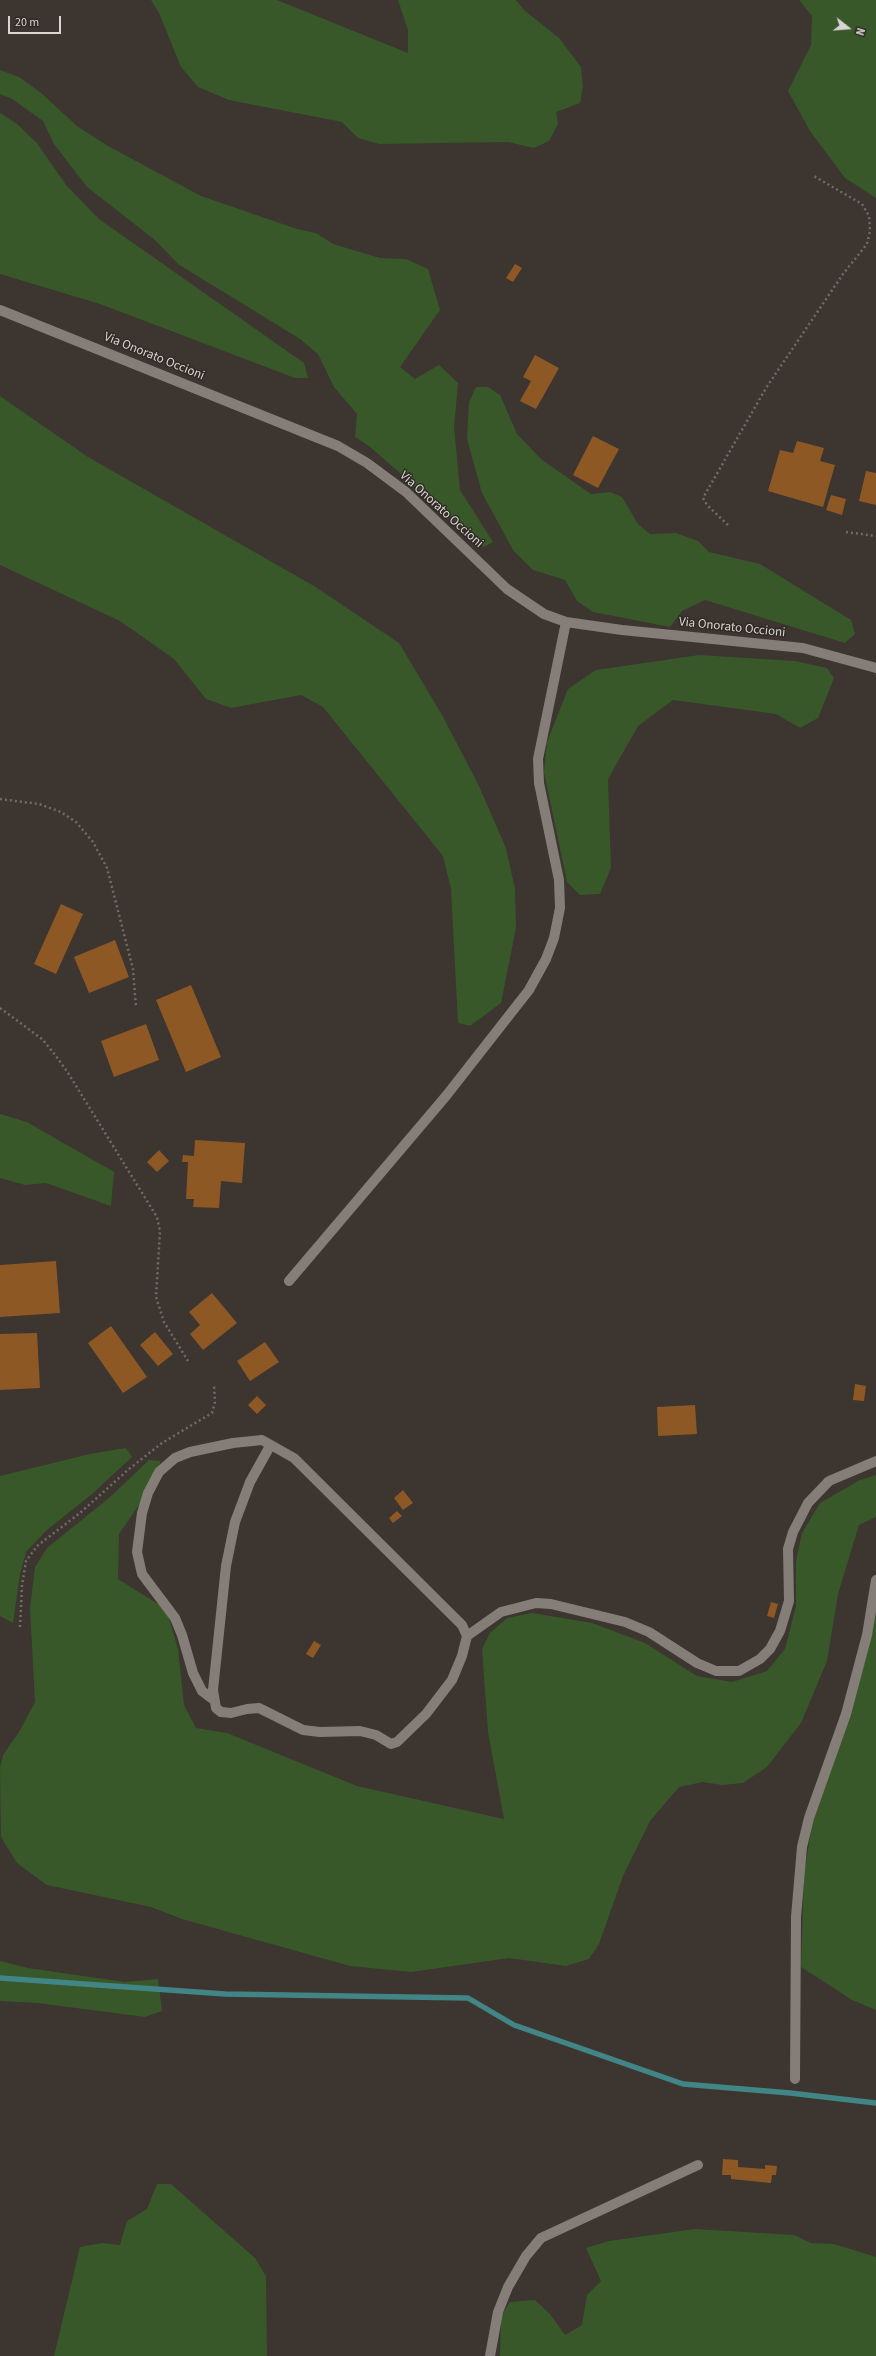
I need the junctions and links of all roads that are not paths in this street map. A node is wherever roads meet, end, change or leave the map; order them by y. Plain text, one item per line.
1 (0, 310) edge
2 (566, 622) junction
3 (876, 668) edge
4 (289, 1281) dead end
5 (270, 1446) junction
6 (876, 1461) edge
7 (876, 1580) edge
8 (466, 1636) junction
9 (214, 1700) junction
10 (795, 2079) dead end
11 (698, 2165) dead end
12 (490, 2356) edge

1 - 2 street, Via Onorato Occioni
2 - 3 street, Via Onorato Occioni
2 - 4 street
5 - 8 street
5 - 9 street
5 - 9 street
6 - 8 street
7 - 10 street
8 - 9 street
11 - 12 street

